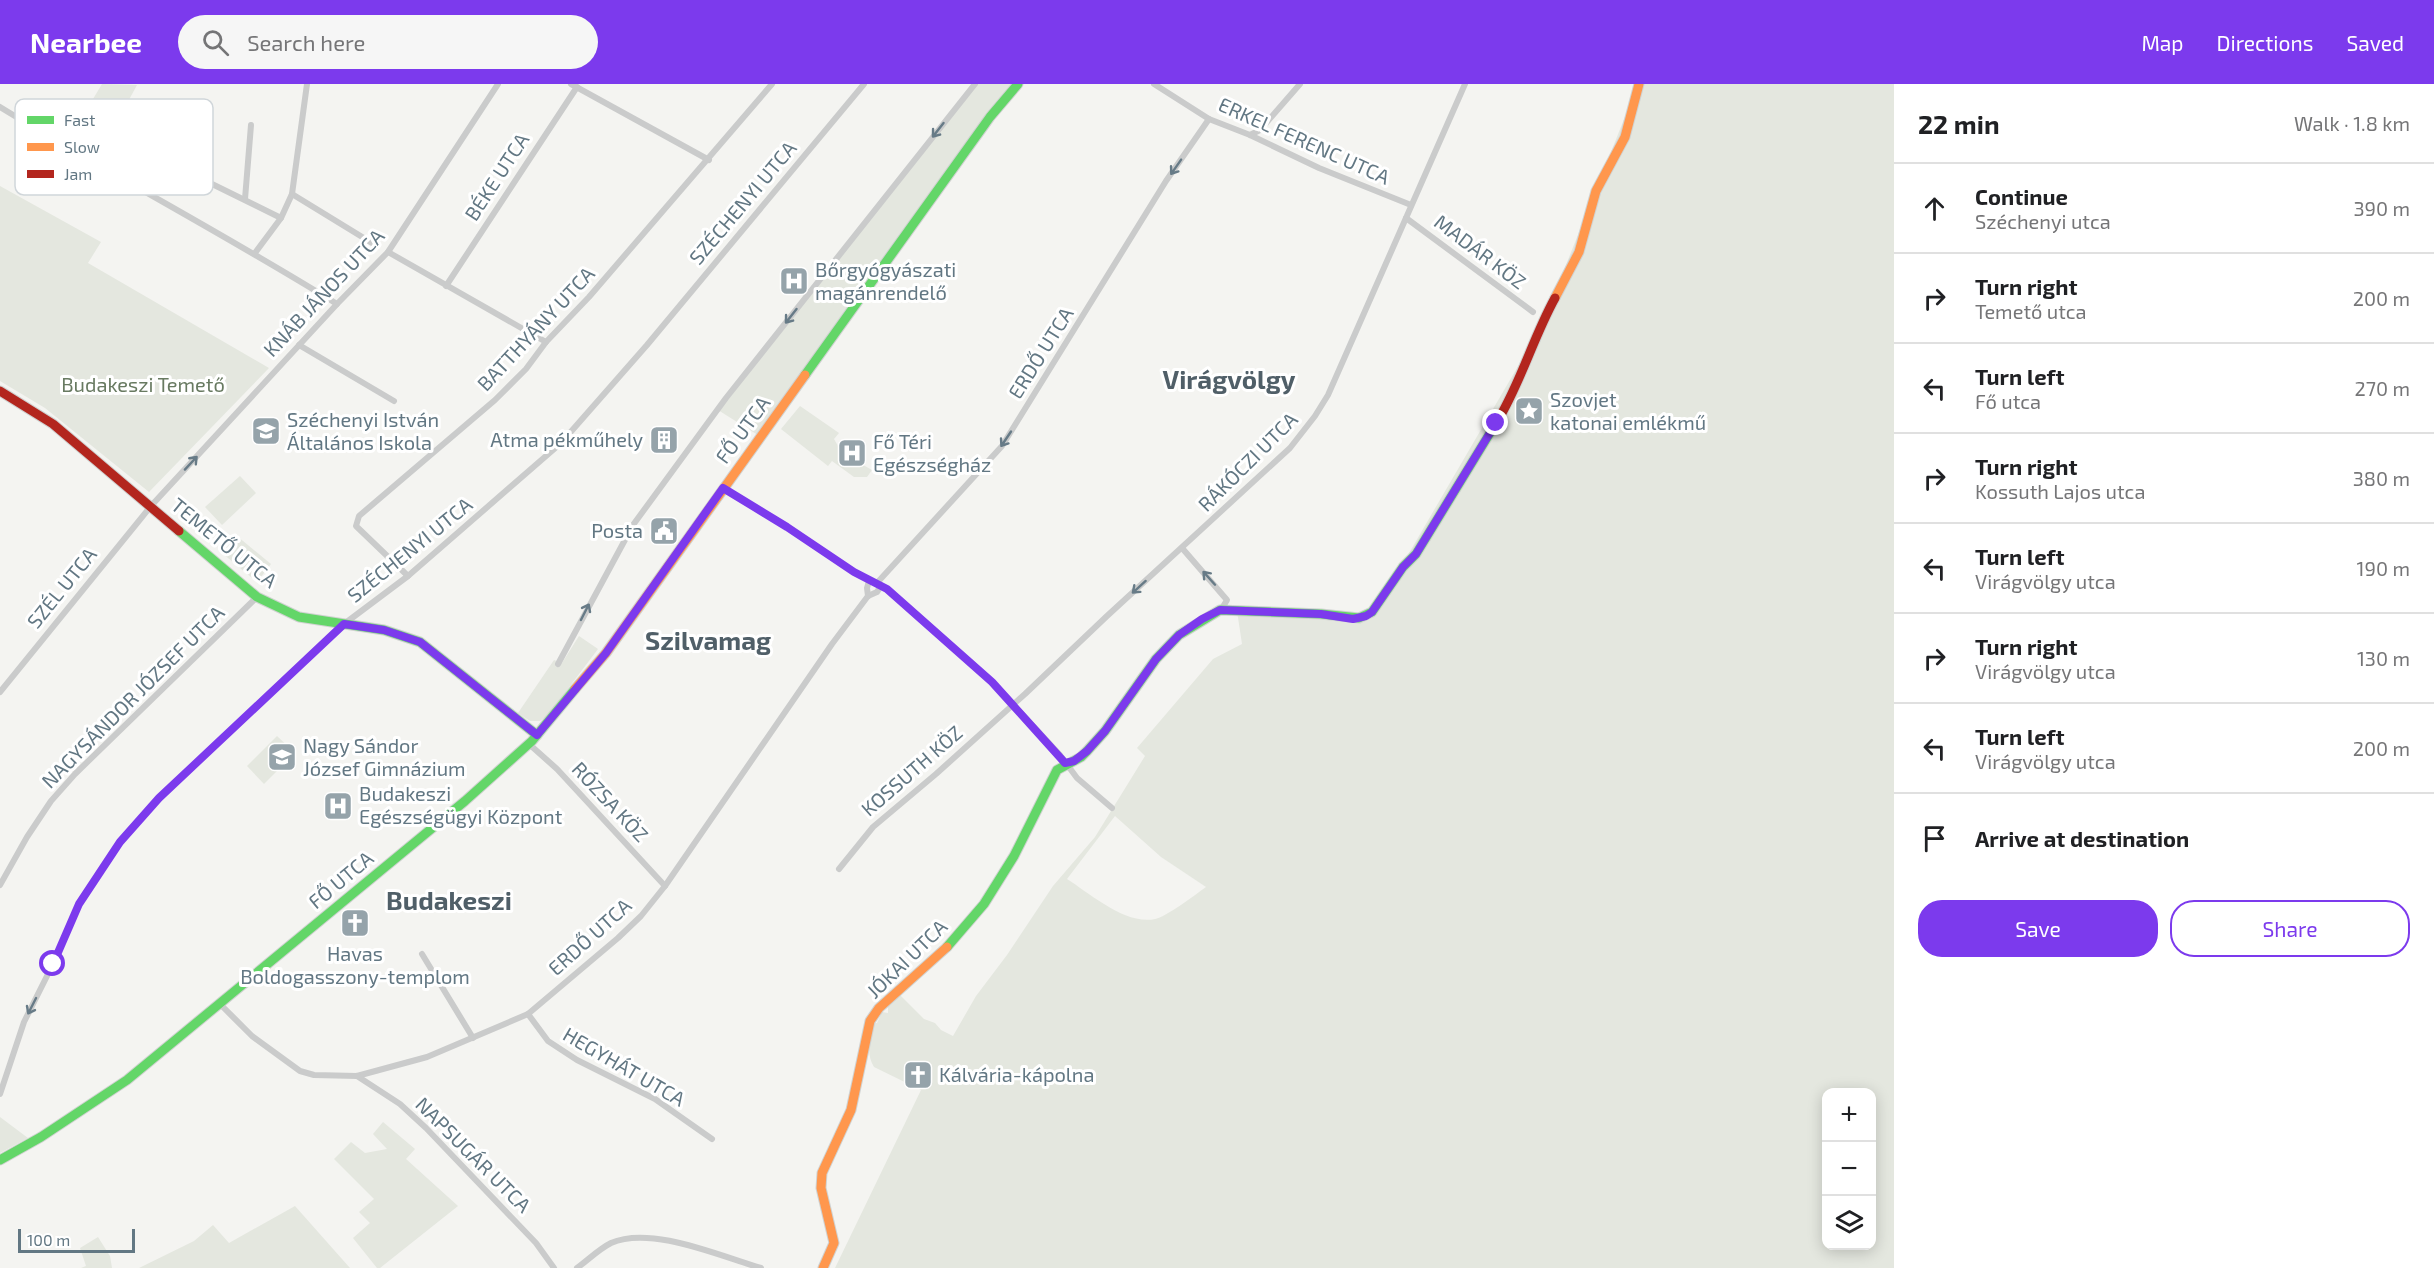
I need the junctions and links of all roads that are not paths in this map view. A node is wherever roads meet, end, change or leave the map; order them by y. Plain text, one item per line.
1 (307, 84) edge
2 (498, 84) edge
3 (772, 84) edge
4 (864, 84) edge
5 (975, 84) edge
6 (1018, 84) edge
7 (1154, 84) edge
8 (1300, 84) edge
9 (1466, 84) edge
10 (1639, 84) edge
11 (574, 86) edge
12 (0, 107) edge
13 (15, 116) edge
14 (1209, 119) junction
15 (251, 126) dead end
16 (1250, 135) junction
17 (709, 160) junction
18 (213, 184) edge
19 (292, 194) junction
20 (152, 195) edge
21 (245, 199) junction
22 (1411, 205) junction
23 (281, 218) junction
24 (1406, 218) junction
25 (372, 243) dead end
26 (388, 252) junction
27 (255, 253) junction
28 (446, 286) junction
29 (336, 304) junction
30 (1533, 312) dead end
31 (546, 342) junction
32 (299, 345) junction
33 (2, 395) edge
34 (394, 401) dead end
35 (723, 488) junction
36 (151, 506) junction
37 (1182, 548) junction
38 (408, 576) junction
39 (875, 584) junction
40 (868, 596) junction
41 (257, 597) junction
42 (1220, 610) junction
43 (344, 624) junction
44 (558, 664) dead end
45 (0, 692) edge
46 (1013, 703) junction
47 (537, 735) junction
48 (529, 744) junction
49 (1065, 763) junction
50 (1112, 808) dead end
51 (838, 869) dead end
52 (0, 885) edge
53 (665, 886) junction
54 (422, 954) dead end
55 (219, 1003) junction
56 (528, 1014) junction
57 (473, 1038) junction
58 (357, 1076) junction
59 (0, 1094) edge
60 (712, 1139) dead end
61 (0, 1160) edge
62 (554, 1268) edge
63 (577, 1268) edge
64 (761, 1268) edge
65 (823, 1268) edge

1 - 19 street
2 - 26 street, KNÁB JÁNOS UTCA
3 - 17 street, BATTHYÁNY UTCA
4 - 38 street, SZÉCHENYI UTCA
5 - 44 street, FŐ UTCA
6 - 35 main road, FŐ UTCA
7 - 14 street, ERKEL FERENC UTCA
8 - 16 street
9 - 22 street, RÁKÓCZI UTCA
10 - 42 main road
11 - 17 street
11 - 28 street, BÉKE UTCA
12 - 13 street
14 - 16 street, ERKEL FERENC UTCA
14 -> 39 street, ERDŐ UTCA
15 - 21 street
16 - 22 street, ERKEL FERENC UTCA
17 - 31 street, BATTHYÁNY UTCA
18 - 21 street
19 - 23 street
19 - 25 street
20 - 27 street
21 - 23 street
22 - 24 street, RÁKÓCZI UTCA
23 - 27 street
24 - 30 street, MADÁR KÖZ
24 - 37 street, RÁKÓCZI UTCA
26 - 28 street
26 - 29 street, KNÁB JÁNOS UTCA
27 - 29 street
28 - 31 street
29 - 32 street, KNÁB JÁNOS UTCA
31 - 38 street, BATTHYÁNY UTCA
32 - 34 street
36 -> 32 street, KNÁB JÁNOS UTCA
33 - 36 main road, TEMETŐ UTCA
35 - 39 street
35 - 47 main road, FŐ UTCA
36 - 41 main road, TEMETŐ UTCA
36 - 45 street, SZÉL UTCA
42 -> 37 street
37 -> 46 street, RÁKÓCZI UTCA
38 - 43 street, SZÉCHENYI UTCA
39 - 40 street
39 - 40 street, ERDŐ UTCA
39 - 46 street
40 - 53 street, ERDŐ UTCA
41 - 43 main road, TEMETŐ UTCA
41 - 52 street, NAGYSÁNDOR JÓZSEF UTCA
42 - 49 main road
43 - 47 main road, TEMETŐ UTCA
43 -> 59 street, SZÉCHENYI UTCA
46 - 49 street
46 - 51 street, KOSSUTH KÖZ
47 - 48 main road, FŐ UTCA
48 - 53 street, RÓZSA KÖZ
48 - 55 main road, FŐ UTCA
49 - 50 street
49 - 65 main road, JÓKAI UTCA
53 - 56 street, ERDŐ UTCA
54 - 57 street
55 - 58 street, ERDŐ UTCA
55 - 61 main road, FŐ UTCA
56 - 57 street, ERDŐ UTCA
56 - 60 street, HEGYHÁT UTCA
57 - 58 street, ERDŐ UTCA
58 - 62 street, NAPSUGÁR UTCA
63 - 64 street

